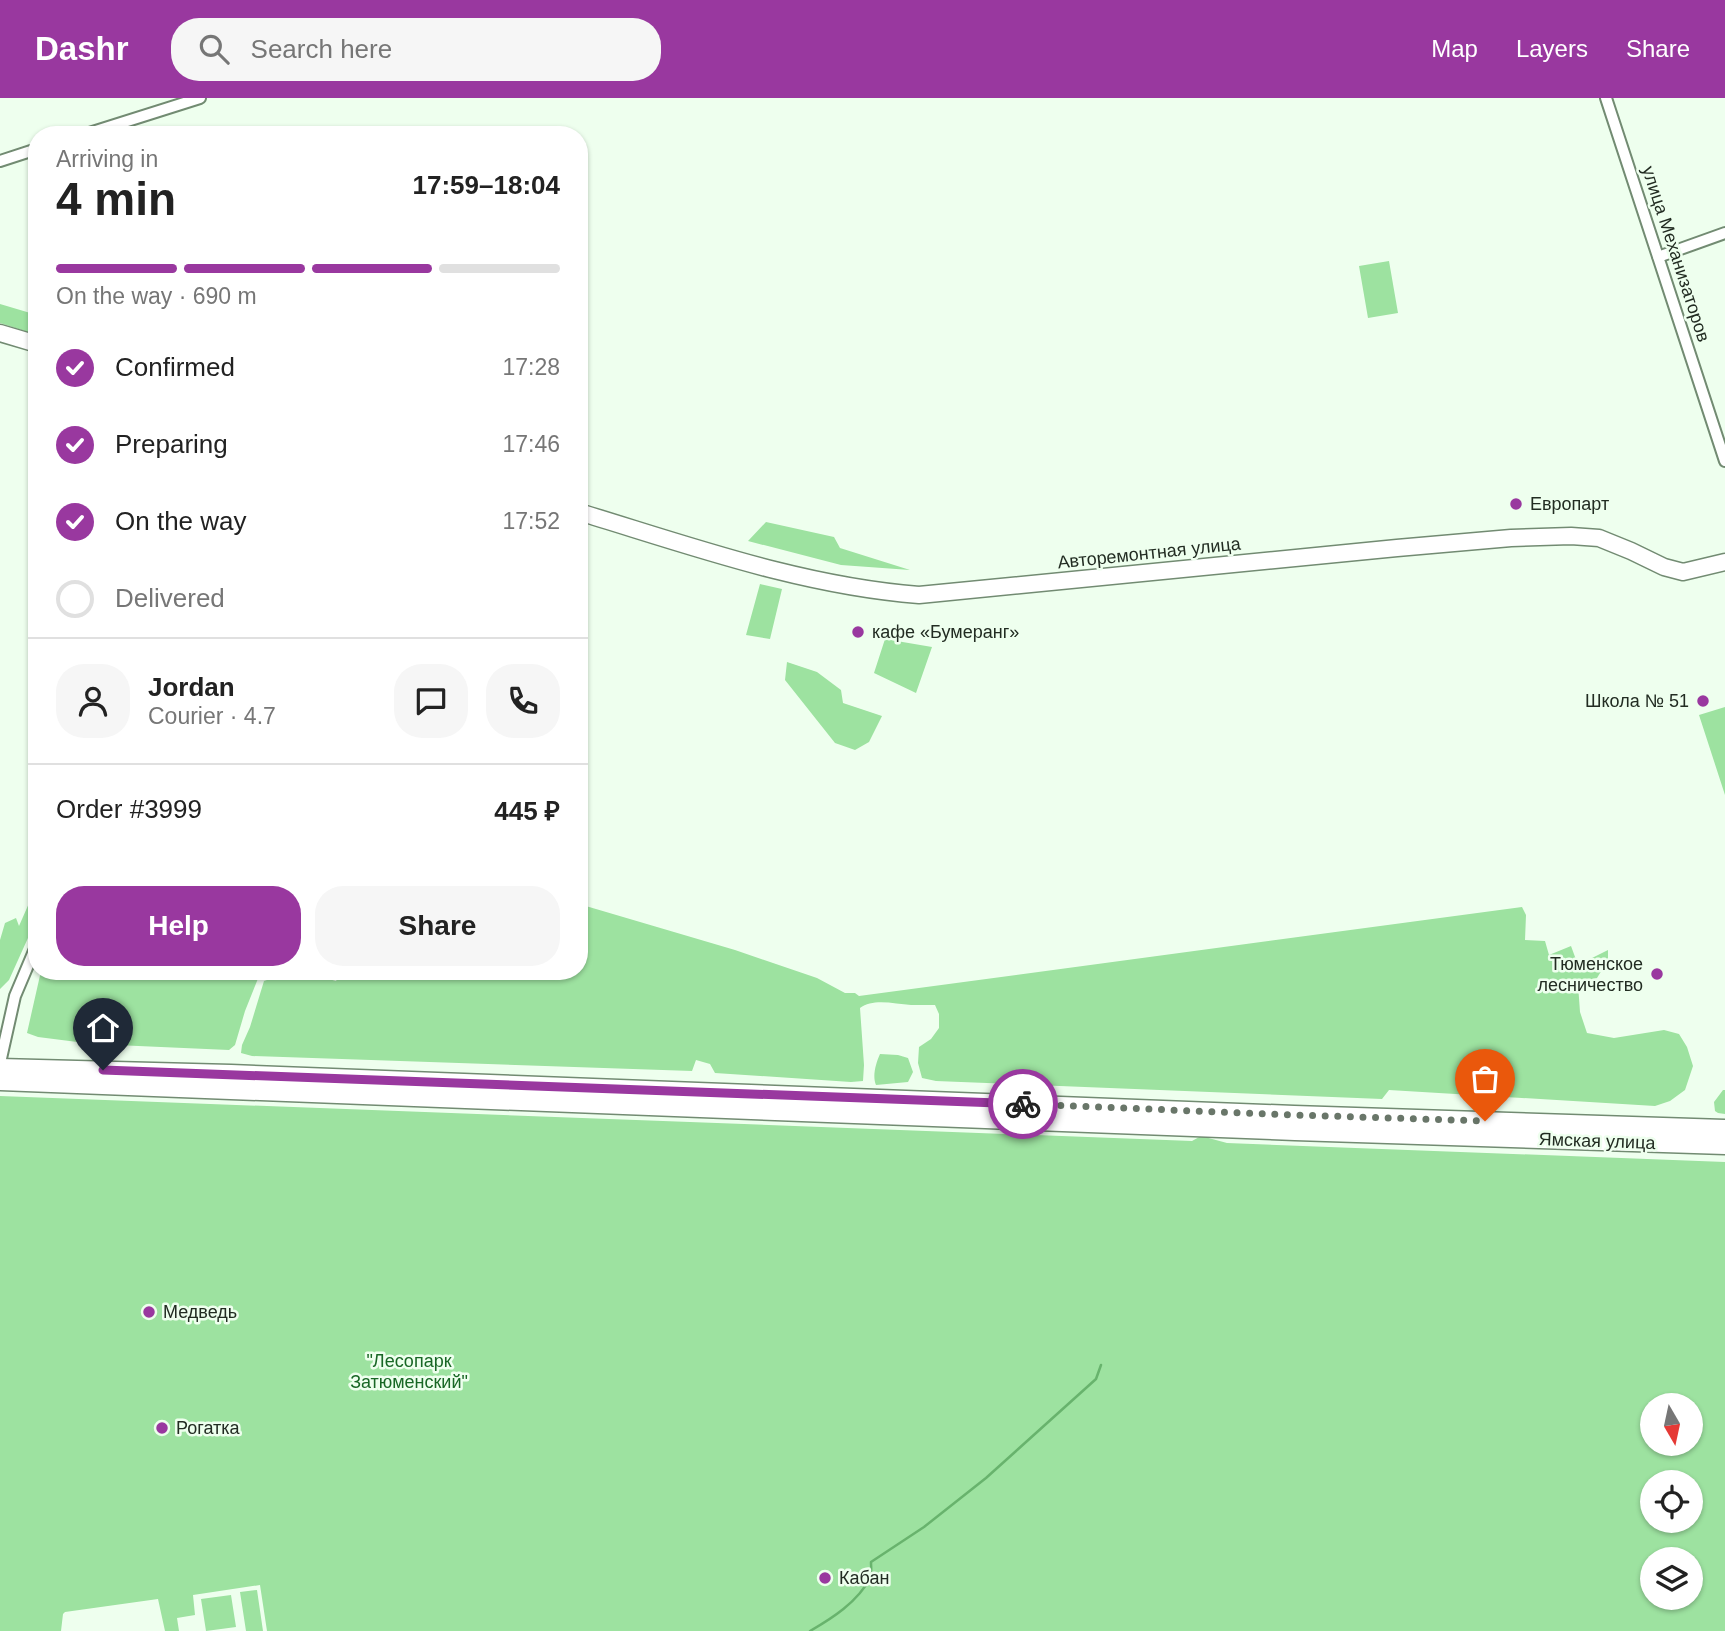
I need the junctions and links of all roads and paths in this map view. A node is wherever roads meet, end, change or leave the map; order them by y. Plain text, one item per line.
1 (201, 98) edge
2 (1606, 98) edge
3 (112, 126) edge
4 (28, 152) edge
5 (0, 161) edge
6 (1725, 233) edge
7 (1658, 257) junction
8 (0, 333) edge
9 (28, 341) edge
10 (1725, 461) edge
11 (588, 515) edge
12 (1725, 562) edge
13 (28, 965) edge
14 (0, 1065) edge
15 (0, 1082) edge
16 (525, 1094) junction
17 (1725, 1129) edge
18 (1725, 1145) edge

1 - 3 street
2 - 7 street, улица Механизаторов
4 - 5 street
6 - 7 street
7 - 10 street, улица Механизаторов
8 - 9 street
11 - 12 street, Авторемонтная улица
13 - 14 street
14 - 16 main road, Ямская улица
15 - 16 main road, Ямская улица
16 - 17 main road, Ямская улица
16 - 18 main road, Ямская улица

